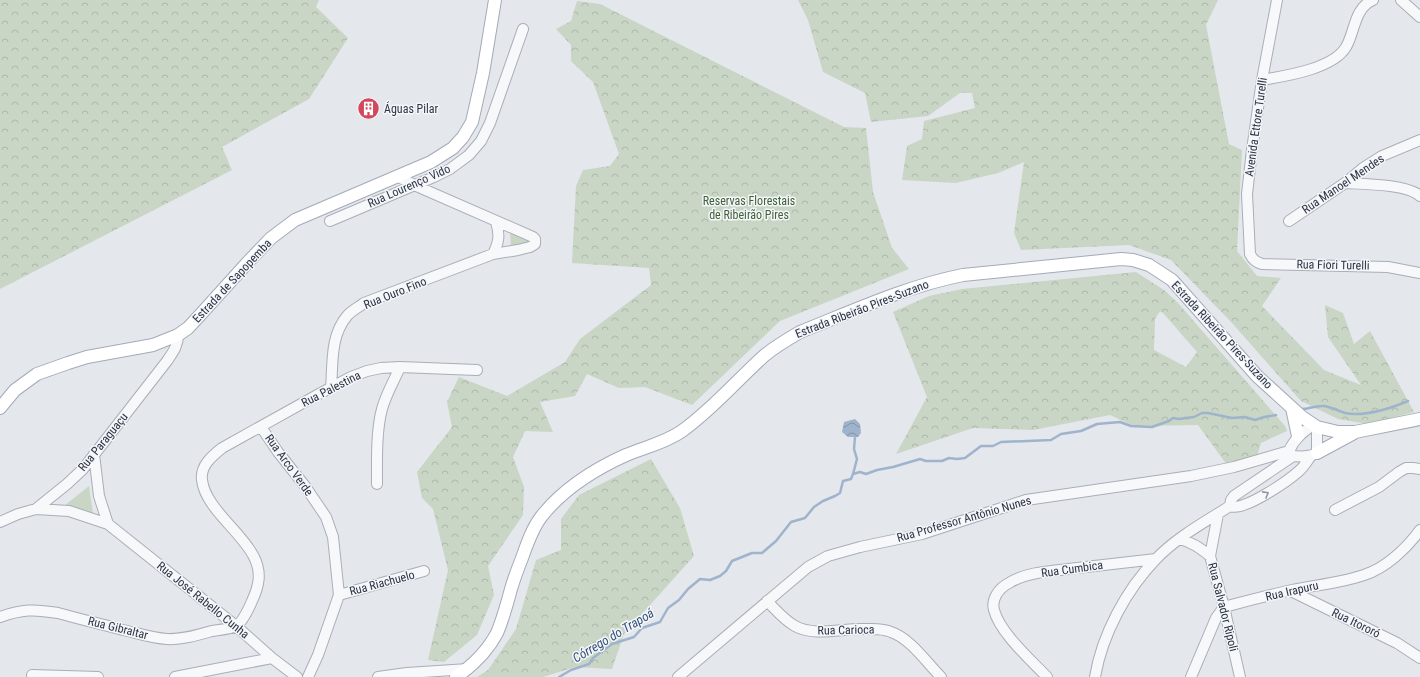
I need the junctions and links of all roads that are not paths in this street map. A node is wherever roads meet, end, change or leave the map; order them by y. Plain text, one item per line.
1 (495, 0) edge
2 (1277, 0) edge
3 (1373, 0) edge
4 (1401, 0) edge
5 (1420, 17) edge
6 (523, 29) dead end
7 (1262, 80) junction
8 (1420, 140) edge
9 (398, 176) junction
10 (1345, 183) junction
11 (414, 185) junction
12 (1420, 196) edge
13 (330, 221) dead end
14 (1288, 221) dead end
15 (496, 222) junction
16 (493, 254) junction
17 (1250, 254) joint
18 (1420, 273) edge
19 (178, 335) junction
20 (400, 367) junction
21 (477, 370) dead end
22 (331, 388) junction
23 (0, 408) edge
24 (1292, 408) junction
25 (1420, 419) edge
26 (1315, 426) junction
27 (261, 427) junction
28 (1355, 432) junction
29 (1298, 436) junction
30 (1291, 453) junction
31 (94, 454) junction
32 (1314, 454) junction
33 (1420, 469) edge
34 (377, 484) dead end
35 (1230, 506) junction
36 (36, 509) junction
37 (1335, 510) dead end
38 (1218, 514) junction
39 (0, 522) edge
40 (108, 524) junction
41 (1420, 530) edge
42 (1179, 539) junction
43 (1210, 556) junction
44 (1156, 559) junction
45 (424, 571) dead end
46 (1291, 591) junction
47 (339, 595) junction
48 (767, 602) junction
49 (1224, 607) junction
50 (0, 617) edge
51 (236, 626) junction
52 (272, 658) junction
53 (1420, 658) edge
54 (468, 669) junction
55 (32, 675) dead end
56 (409, 675) edge
57 (98, 677) edge
58 (175, 677) edge
59 (297, 677) edge
60 (308, 677) edge
61 (378, 677) edge
62 (456, 677) edge
63 (678, 677) edge
64 (941, 677) edge
65 (1046, 677) edge
66 (1095, 677) edge
67 (1191, 677) edge
68 (1240, 677) edge

1 - 9 main road, Estrada de Sapopemba
2 - 7 street, Avenida Ettore Turelli
3 - 7 street
4 - 5 street
6 - 11 street, Rua Lourenço Vido
7 - 17 street, Avenida Ettore Turelli
8 - 10 street, Rua Manoel Mendes
9 - 11 street, Rua Ouro Fino
9 - 19 main road, Estrada de Sapopemba
10 - 12 street
10 - 14 street, Rua Manoel Mendes
11 - 13 street, Rua Lourenço Vido
11 - 15 street, Rua Ouro Fino
15 - 16 street
15 - 16 street, Rua Ouro Fino
16 - 22 street, Rua Ouro Fino
17 - 18 street, Rua Fiori Turelli
19 - 23 main road, Estrada de Sapopemba
19 - 31 street, Rua Paraguaçu
20 - 21 street, Rua Palestina
20 - 22 street, Rua Palestina
20 - 34 street
22 - 27 street, Rua Palestina
24 - 26 main road, Estrada Ribeirão Pires-Suzano
24 - 29 main road
24 - 54 main road, Estrada Ribeirão Pires-Suzano
25 - 28 main road
26 - 28 main road, Estrada Ribeirão Pires-Suzano
26 - 29 street
26 - 32 street
27 - 47 street, Rua Arco Verde
27 - 51 street, Rua Arco Verde
28 - 32 main road
29 - 30 street
30 - 32 street
30 - 35 street
30 - 48 street, Rua Professor Antônio Nunes
31 - 36 street, Rua Paraguaçu
31 - 40 street
35 -> 32 street
33 - 37 street
35 - 38 street
36 - 39 street, Rua Paraguaçu
36 - 40 street, Rua José Rabello Cunha
38 - 42 street
38 - 43 street, Rua Salvador Ripoli
40 - 51 street, Rua José Rabello Cunha
41 - 46 street, Rua Irapuru
42 - 43 street
42 - 44 street
43 - 49 street, Rua Salvador Ripoli
44 - 65 street, Rua Cumbica
44 - 66 street
45 - 47 street, Rua Riachuelo
46 - 49 street, Rua Irapuru
46 - 53 street, Rua Itororó
47 - 60 street, Rua Arco Verde
48 - 63 street, Rua Professor Antônio Nunes
48 - 64 street, Rua Carioca
49 - 67 street
49 - 68 street, Rua Salvador Ripoli
50 - 51 street, Rua Gibraltar
51 - 52 street, Rua José Rabello Cunha
52 - 58 street
52 - 59 street, Rua José Rabello Cunha
54 - 56 street
54 - 62 main road, Estrada Ribeirão Pires-Suzano
55 - 57 street
56 - 61 street

